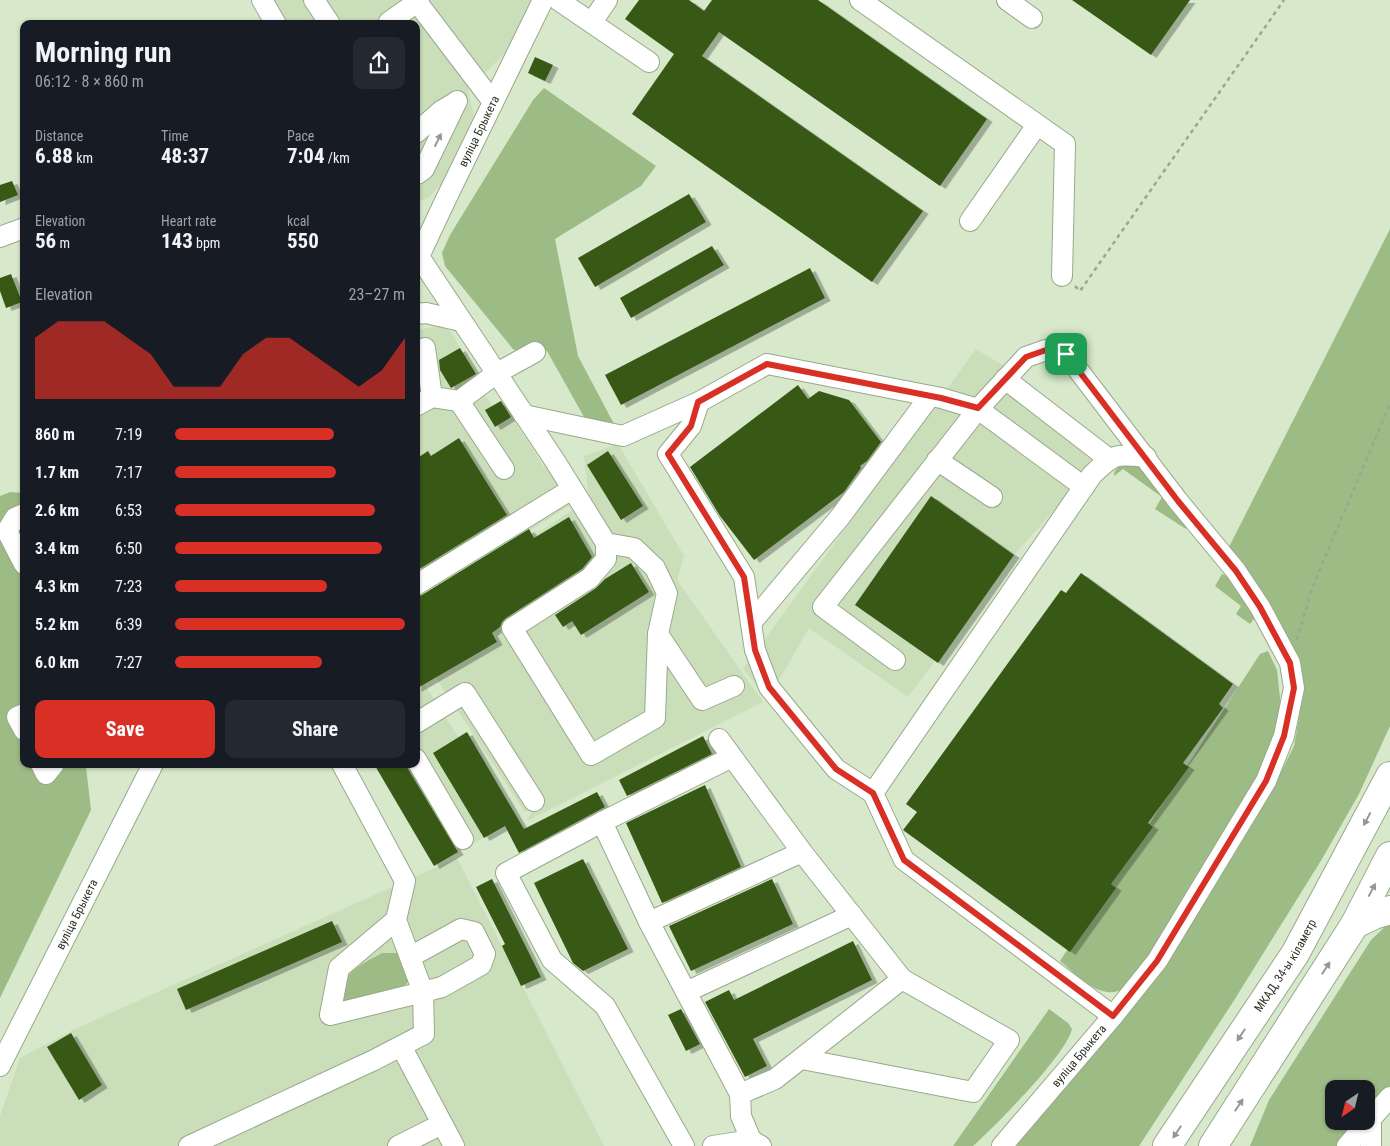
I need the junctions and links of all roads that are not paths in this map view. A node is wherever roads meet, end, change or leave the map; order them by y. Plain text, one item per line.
1 (262, 0) edge
2 (314, 0) edge
3 (543, 0) edge
4 (558, 0) edge
5 (606, 0) edge
6 (860, 0) edge
7 (1007, 0) edge
8 (416, 1) edge
9 (1032, 18) dead end
10 (274, 20) edge
11 (327, 20) edge
12 (392, 20) edge
13 (592, 22) junction
14 (649, 62) dead end
15 (488, 95) junction
16 (457, 101) junction
17 (1037, 125) junction
18 (420, 130) edge
19 (420, 172) edge
20 (970, 221) dead end
21 (20, 230) edge
22 (0, 237) edge
23 (420, 250) edge
24 (420, 261) edge
25 (1062, 276) road end
26 (420, 314) edge
27 (461, 320) junction
28 (425, 348) dead end
29 (535, 352) dead end
30 (497, 373) junction
31 (1005, 379) junction
32 (930, 396) junction
33 (459, 401) junction
34 (424, 402) edge
35 (698, 402) junction
36 (978, 408) junction
37 (524, 415) junction
38 (1146, 457) junction
39 (1109, 459) junction
40 (938, 460) junction
41 (504, 469) dead end
42 (1084, 487) junction
43 (572, 489) junction
44 (992, 497) dead end
45 (20, 516) edge
46 (606, 543) junction
47 (20, 556) edge
48 (420, 583) edge
49 (751, 623) junction
50 (658, 634) junction
51 (895, 660) dead end
52 (734, 686) dead end
53 (420, 721) edge
54 (719, 739) dead end
55 (732, 757) junction
56 (420, 766) edge
57 (43, 768) edge
58 (51, 768) edge
59 (151, 768) edge
60 (344, 768) edge
61 (1390, 776) edge
62 (873, 793) junction
63 (534, 801) dead end
64 (602, 822) junction
65 (463, 840) dead end
66 (802, 852) junction
67 (1390, 856) edge
68 (1390, 910) edge
69 (852, 914) junction
70 (396, 920) junction
71 (649, 922) junction
72 (1355, 924) junction
73 (410, 958) junction
74 (902, 978) junction
75 (423, 992) junction
76 (686, 992) junction
77 (1113, 1016) junction
78 (401, 1046) junction
79 (802, 1058) junction
80 (0, 1066) edge
81 (740, 1094) junction
82 (1390, 1097) edge
83 (1375, 1113) edge
84 (442, 1124) junction
85 (1360, 1130) edge
86 (1371, 1130) edge
87 (756, 1143) edge
88 (189, 1146) edge
89 (398, 1146) edge
90 (454, 1146) edge
91 (684, 1146) edge
92 (713, 1146) edge
93 (1002, 1146) edge
94 (1167, 1146) edge
95 (1213, 1146) edge
96 (1347, 1146) edge
97 (1372, 1146) edge

1 - 10 street
2 - 11 street
3 - 15 street, вуліца Брыкета
4 - 13 street
5 - 13 street
6 - 17 street
7 - 9 street
8 - 12 street
8 - 15 street
13 - 14 street
15 - 16 street
15 - 23 street, вуліца Брыкета
16 - 18 street
19 -> 16 street
17 - 20 street
17 - 25 street
21 - 22 street
24 - 27 street
26 - 27 street
27 - 30 street
28 - 34 street
29 - 30 street
30 - 33 street
30 - 37 street
31 - 36 street
31 - 38 street, вуліца Брыкета
31 - 39 street
32 - 35 street
32 - 36 street
32 - 49 street
33 - 34 street
33 - 41 street
35 - 37 street
35 - 49 street
36 - 40 street
36 - 42 street
37 - 43 street
38 - 39 street
38 - 77 street, вуліца Брыкета
39 - 42 street
40 - 44 street
40 - 51 street
42 - 62 street
43 - 46 street
43 - 48 street
45 - 47 street
46 - 50 street
46 - 50 street
49 - 62 street
50 - 52 street
53 - 63 street
54 - 55 street
55 - 64 street
55 - 66 street
56 - 65 street
57 - 58 street
59 - 80 street, вуліца Брыкета
60 - 70 street
61 -> 94 highway, МКАД, 34-ы кіламетр
62 - 77 street
64 - 71 street
64 - 91 street
66 - 69 street
66 - 71 street
72 -> 67 highway
68 - 72 highway
69 - 74 street
69 - 76 street
70 - 73 street
70 - 75 street
71 - 76 street
95 -> 72 highway
73 - 75 street
73 - 75 street
74 - 79 street
74 - 79 street
75 - 78 street
76 - 81 street
77 - 93 street, вуліца Брыкета
78 - 84 street
78 - 88 street
79 - 81 street
81 - 87 street
82 - 83 street
84 - 89 street
84 - 90 street
85 - 96 street
86 - 97 street
87 - 92 street

